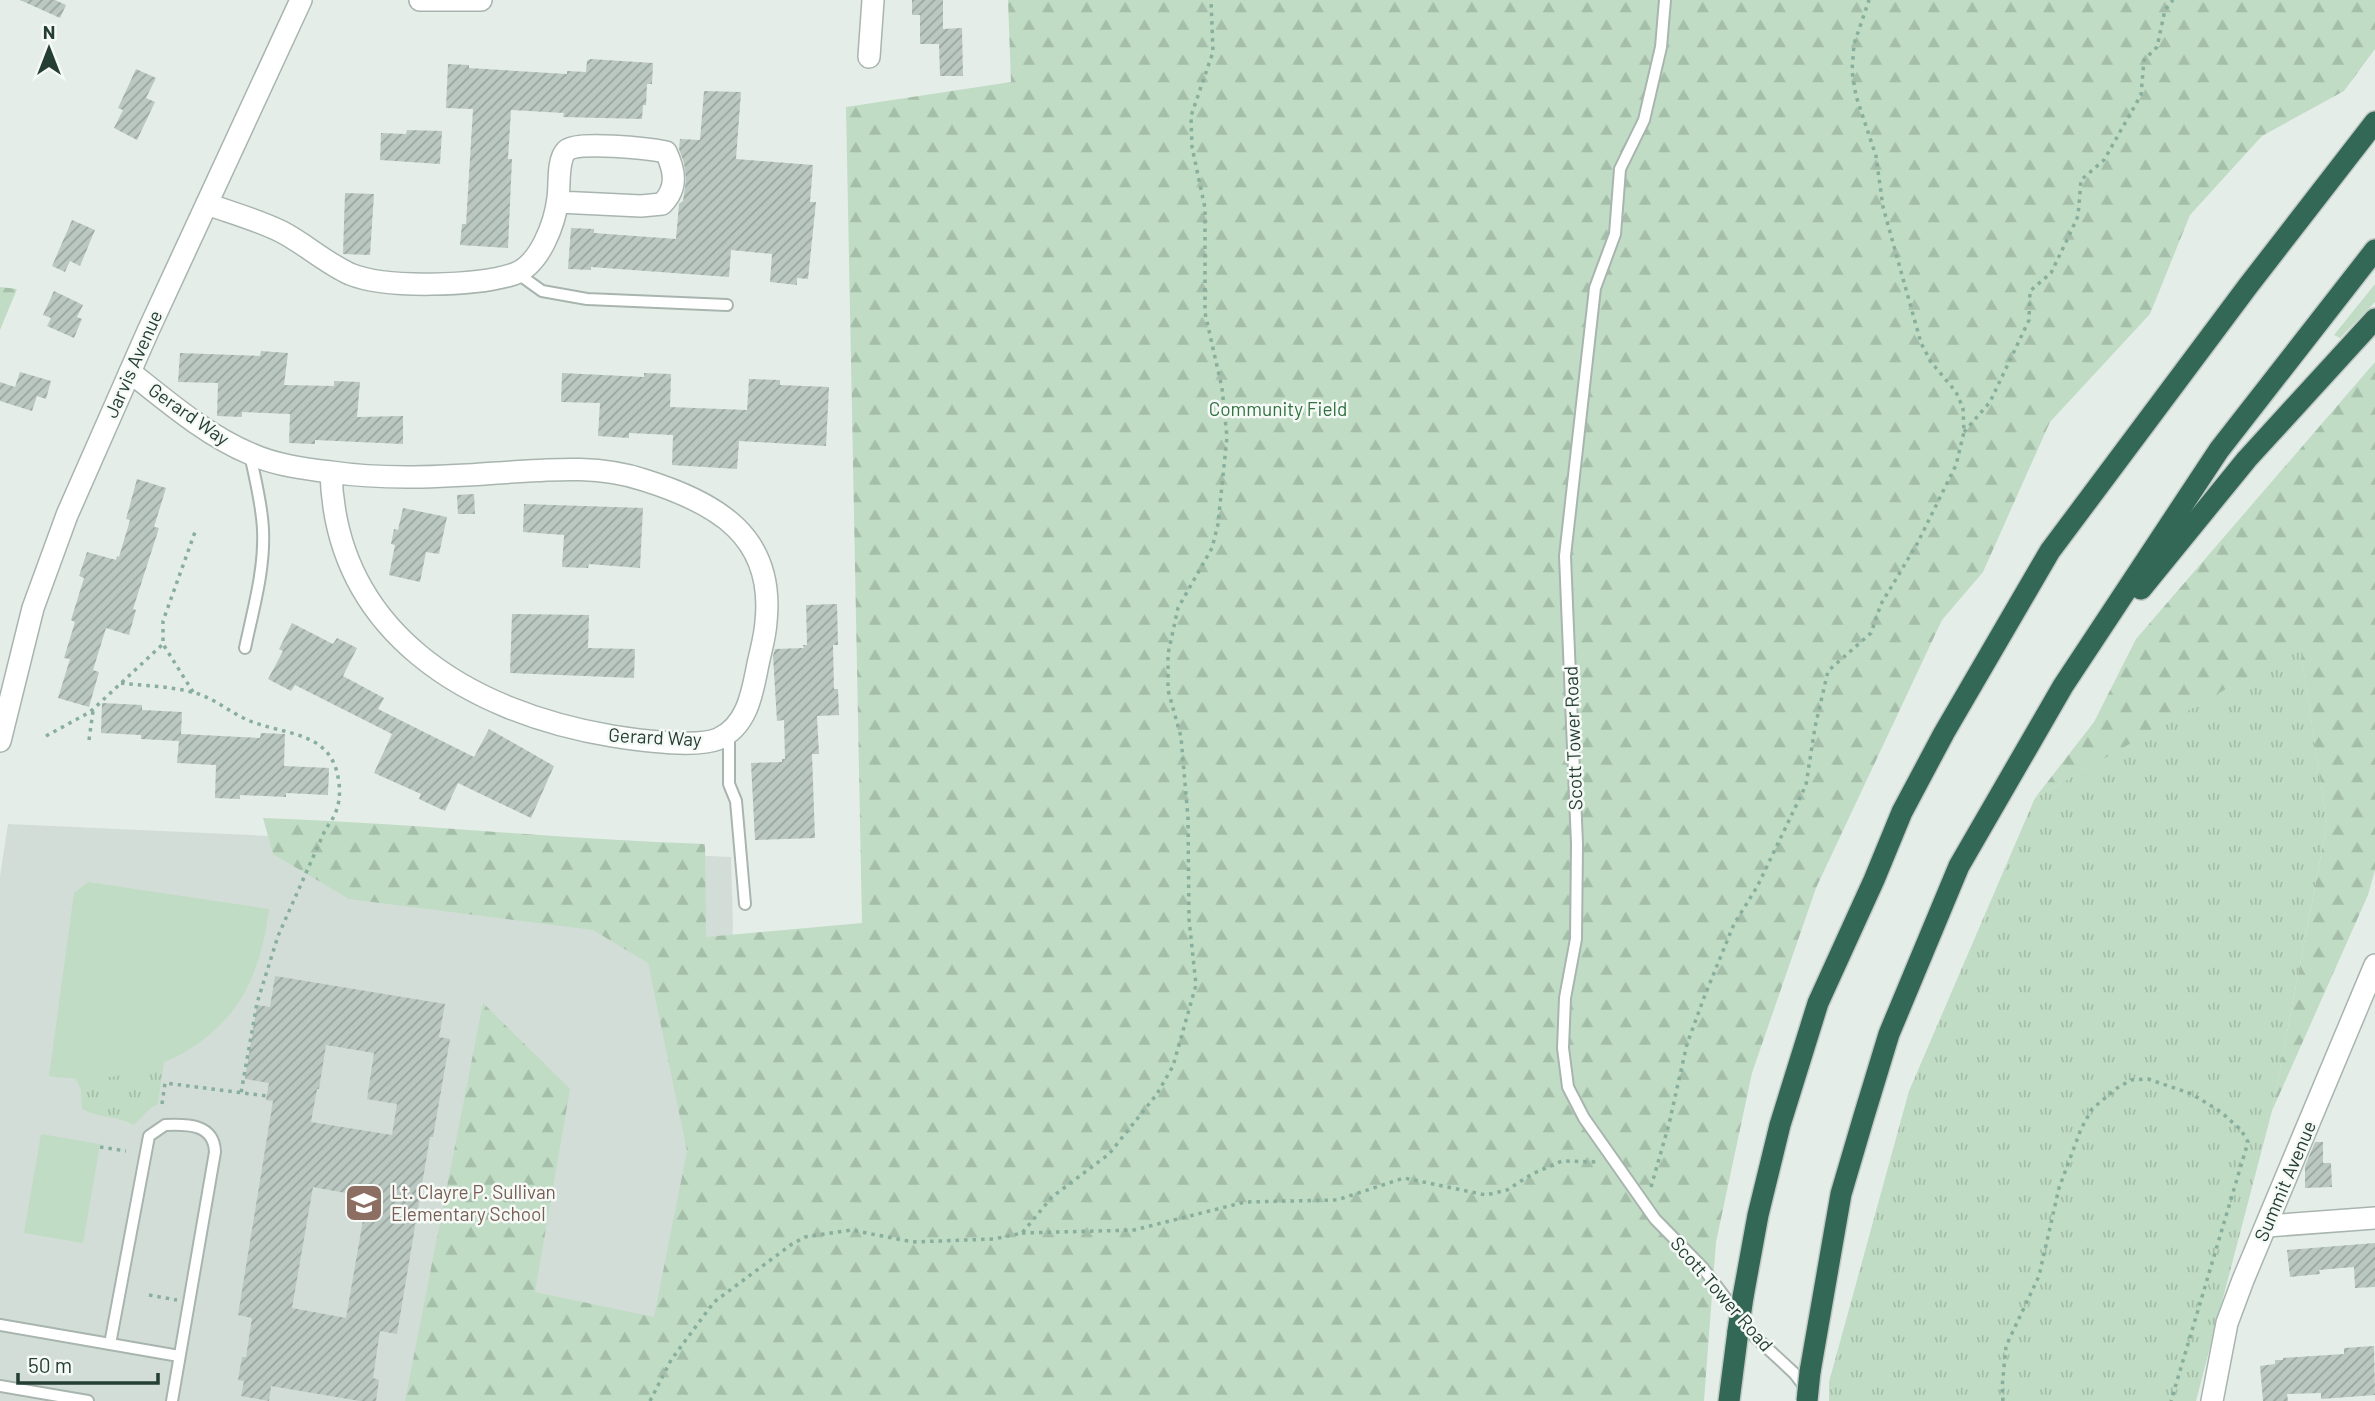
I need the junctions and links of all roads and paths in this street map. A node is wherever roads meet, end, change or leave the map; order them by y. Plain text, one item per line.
1 (301, 0) edge
2 (420, 0) edge
3 (481, 0) edge
4 (873, 0) edge
5 (1211, 0) edge
6 (1665, 0) edge
7 (1869, 0) edge
8 (2173, 0) edge
9 (869, 57) dead end
10 (2375, 122) edge
11 (558, 202) junction
12 (207, 204) junction
13 (2375, 250) edge
14 (517, 273) junction
15 (727, 305) dead end
16 (2375, 319) edge
17 (130, 372) junction
18 (1964, 432) junction
19 (250, 454) junction
20 (331, 472) junction
21 (195, 532) dead end
22 (163, 644) junction
23 (246, 649) dead end
24 (121, 683) junction
25 (2063, 686) junction
26 (193, 692) junction
27 (93, 709) junction
28 (729, 732) junction
29 (46, 736) dead end
30 (89, 740) dead end
31 (0, 741) edge
32 (745, 904) dead end
33 (2375, 965) edge
34 (241, 1093) junction
35 (267, 1096) dead end
36 (162, 1104) dead end
37 (100, 1147) dead end
38 (126, 1151) dead end
39 (1615, 1162) junction
40 (2375, 1218) edge
41 (1655, 1220) junction
42 (2267, 1226) junction
43 (1022, 1233) junction
44 (149, 1295) dead end
45 (179, 1300) dead end
46 (0, 1325) edge
47 (110, 1344) junction
48 (180, 1356) junction
49 (0, 1386) edge
50 (88, 1401) edge
51 (172, 1401) edge
52 (650, 1401) edge
53 (1729, 1401) edge
54 (1807, 1401) edge
55 (1815, 1401) edge
56 (2003, 1401) edge
57 (2171, 1401) edge
58 (2212, 1401) edge

1 - 12 street, Jarvis Avenue
2 - 3 street
4 - 9 street
5 - 43 path
6 - 39 lane, Scott Tower Road
7 - 18 path
8 - 18 path
10 - 53 highway, bridge
11 - 11 street
11 - 14 street
12 - 14 street
12 - 17 street, Jarvis Avenue
13 - 25 highway
14 - 15 lane
16 - 25 highway
17 - 19 street, Gerard Way
17 - 31 street, Jarvis Avenue
18 - 41 path
19 - 20 street, Gerard Way
19 - 23 lane
20 - 28 street, Gerard Way
20 - 28 street, Gerard Way
21 - 22 path
22 - 24 path
22 - 26 path
24 - 26 path
24 - 27 path
25 - 54 highway, bridge
26 - 34 path
27 - 29 path
27 - 30 path
28 - 32 lane
33 - 42 street, Summit Avenue
34 - 35 path
34 - 36 path
37 - 38 path
39 - 41 lane, Scott Tower Road
39 - 43 path
40 - 42 street
41 - 55 lane, Scott Tower Road
42 - 58 street, Summit Avenue
43 - 52 path
44 - 45 path
46 - 47 lane
47 - 48 lane
47 - 48 lane
48 - 51 lane
49 - 50 lane
56 - 57 path

